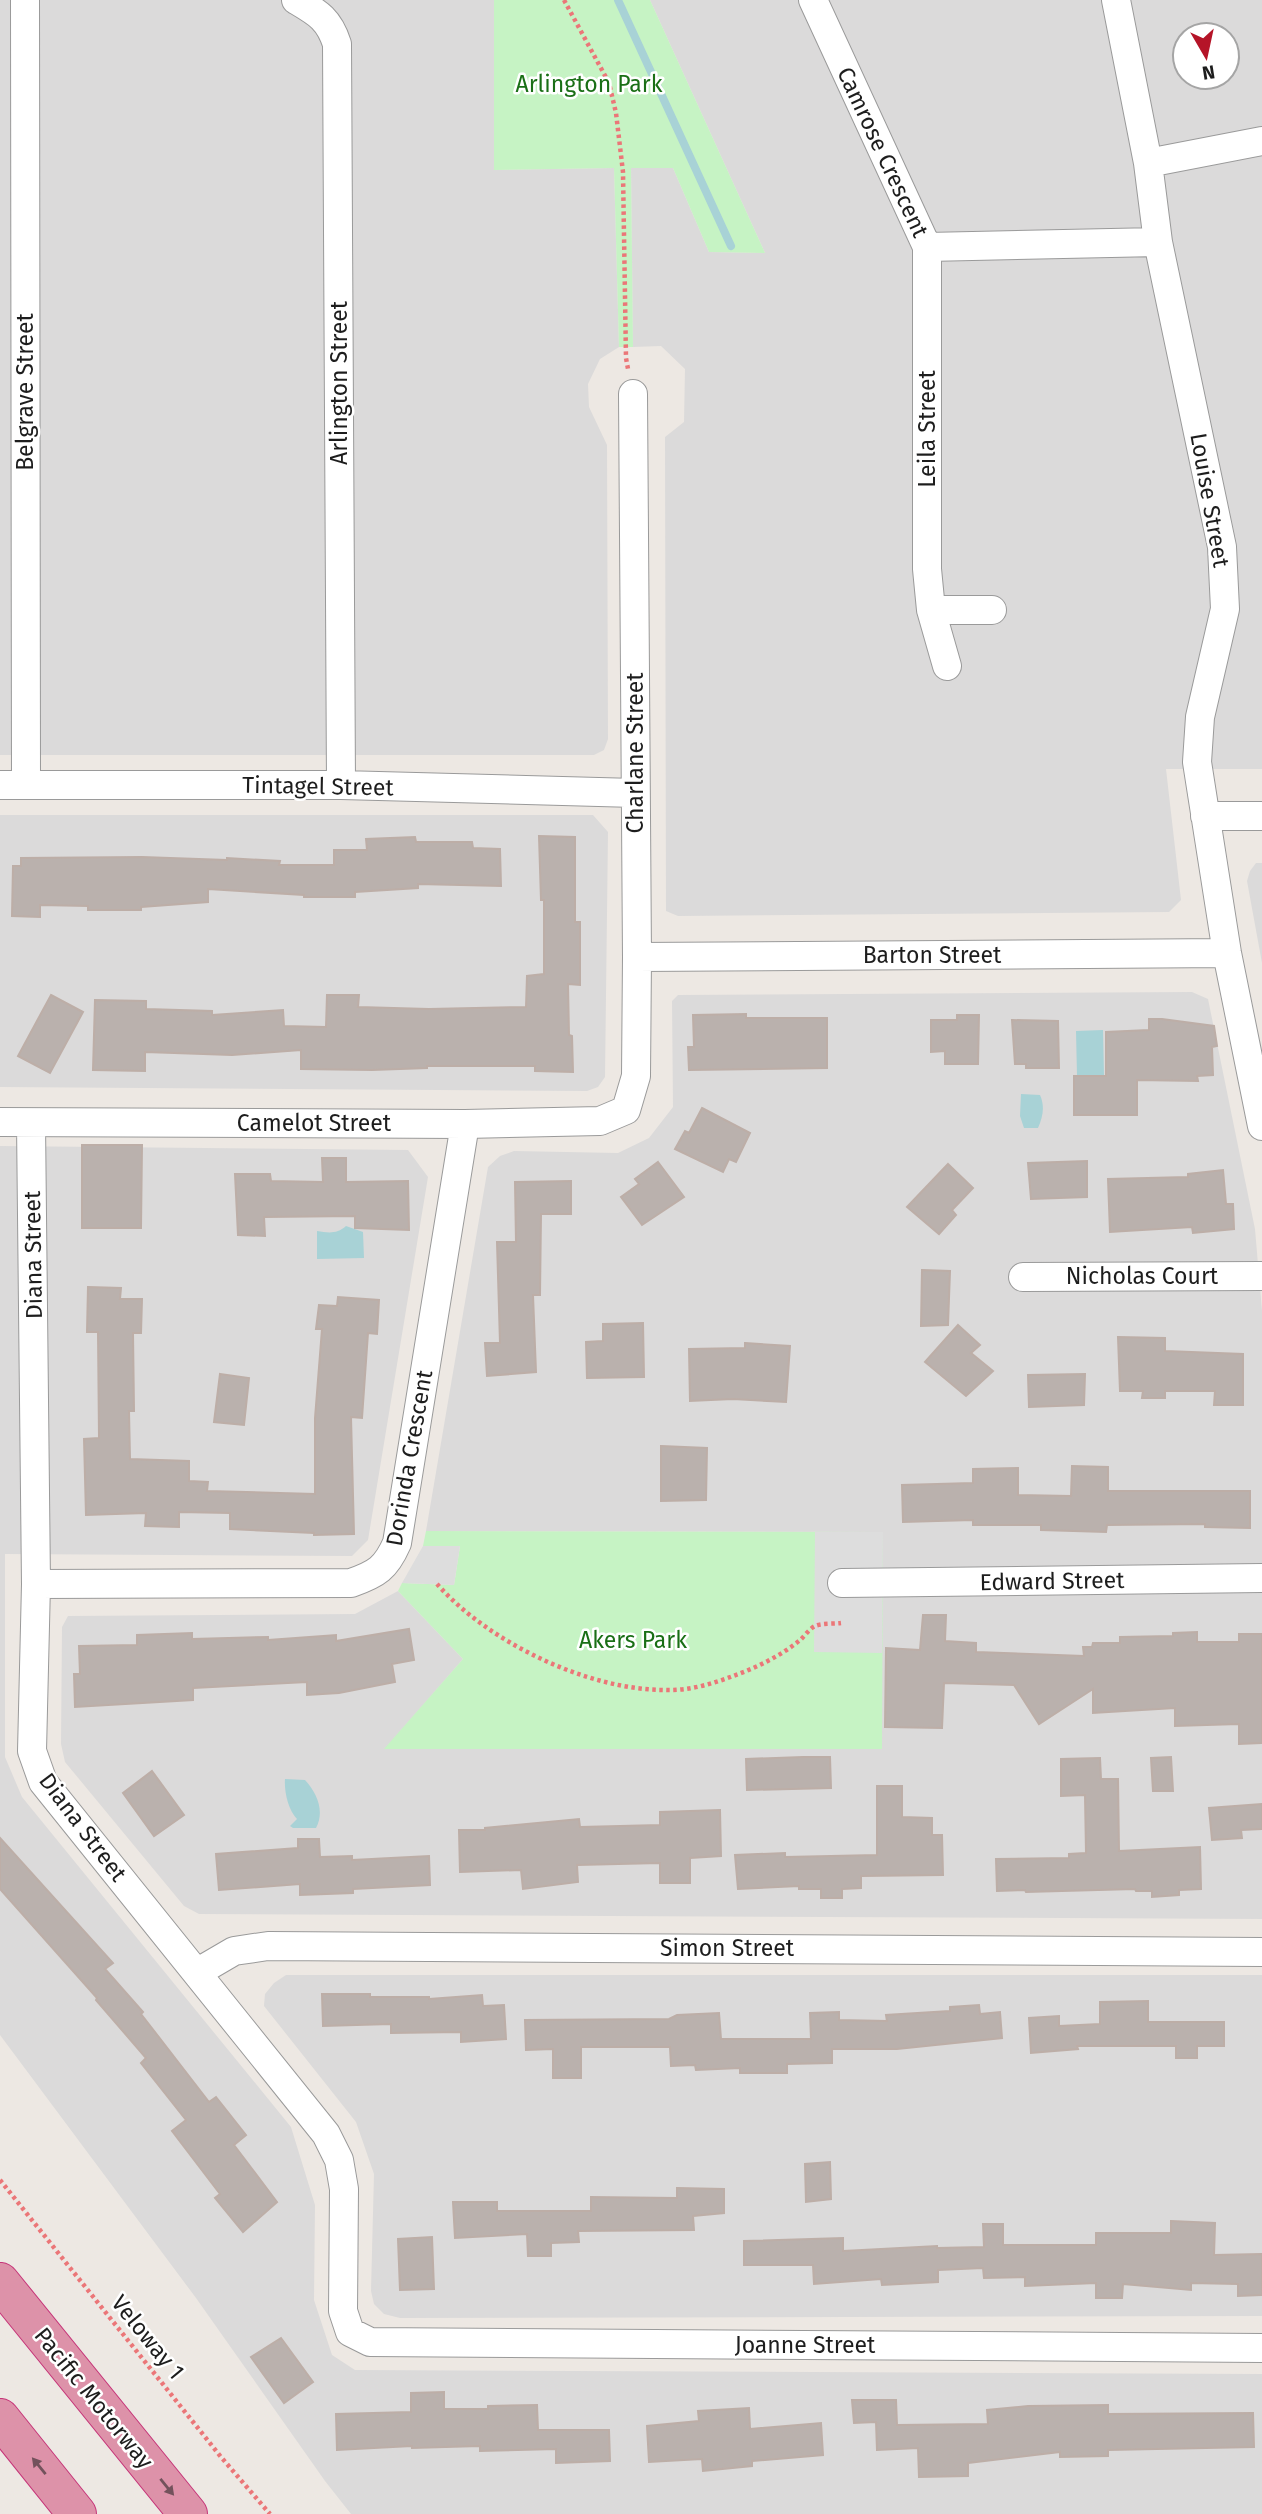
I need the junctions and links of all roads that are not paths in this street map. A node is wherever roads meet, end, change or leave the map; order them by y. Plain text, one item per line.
1 (25, 0) edge
2 (296, 0) edge
3 (813, 0) edge
4 (1116, 0) edge
5 (1262, 141) edge
6 (1149, 163) junction
7 (1158, 242) junction
8 (927, 247) junction
9 (633, 394) road end
10 (931, 610) junction
11 (992, 610) dead end
12 (947, 666) dead end
13 (13, 785) edge
14 (341, 785) junction
15 (635, 793) junction
16 (1205, 816) junction
17 (1262, 816) edge
18 (1227, 953) junction
19 (638, 957) junction
20 (626, 1110) joint
21 (0, 1122) edge
22 (31, 1123) junction
23 (465, 1124) junction
24 (1262, 1126) edge
25 (1262, 1276) edge
26 (1023, 1277) dead end
27 (1262, 1578) edge
28 (842, 1583) dead end
29 (36, 1584) junction
30 (1262, 1952) edge
31 (198, 1972) junction
32 (0, 2282) edge
33 (350, 2332) joint
34 (1262, 2348) edge
35 (0, 2418) edge
36 (77, 2514) edge
37 (188, 2514) edge

1 - 13 street, Belgrave Street
2 - 14 street, Arlington Street
3 - 8 street, Camrose Crescent
4 - 6 street, Louise Street
5 - 6 street
6 - 7 street, Louise Street
7 - 8 street, Camrose Crescent
7 - 16 street, Louise Street
8 - 10 street, Leila Street
9 - 15 street, Charlane Street
10 - 11 street
10 - 12 street, Leila Street
13 - 14 street, Tintagel Street
14 - 15 street, Tintagel Street
15 - 19 street, Charlane Street
16 - 17 street
16 - 18 street, Louise Street
18 - 19 street, Barton Street
18 - 24 street, Louise Street
19 - 20 street, Charlane Street
20 - 23 street, Camelot Street
21 - 22 street, Camelot Street
22 - 23 street, Camelot Street
22 - 29 street, Diana Street
23 - 29 street, Dorinda Crescent
25 - 26 street, Nicholas Court
27 - 28 street, Edward Street
29 - 31 street, Diana Street
30 - 31 street, Simon Street
31 - 33 street, Diana Street
32 -> 37 highway, Pacific Motorway
33 - 34 street, Joanne Street
36 -> 35 highway

